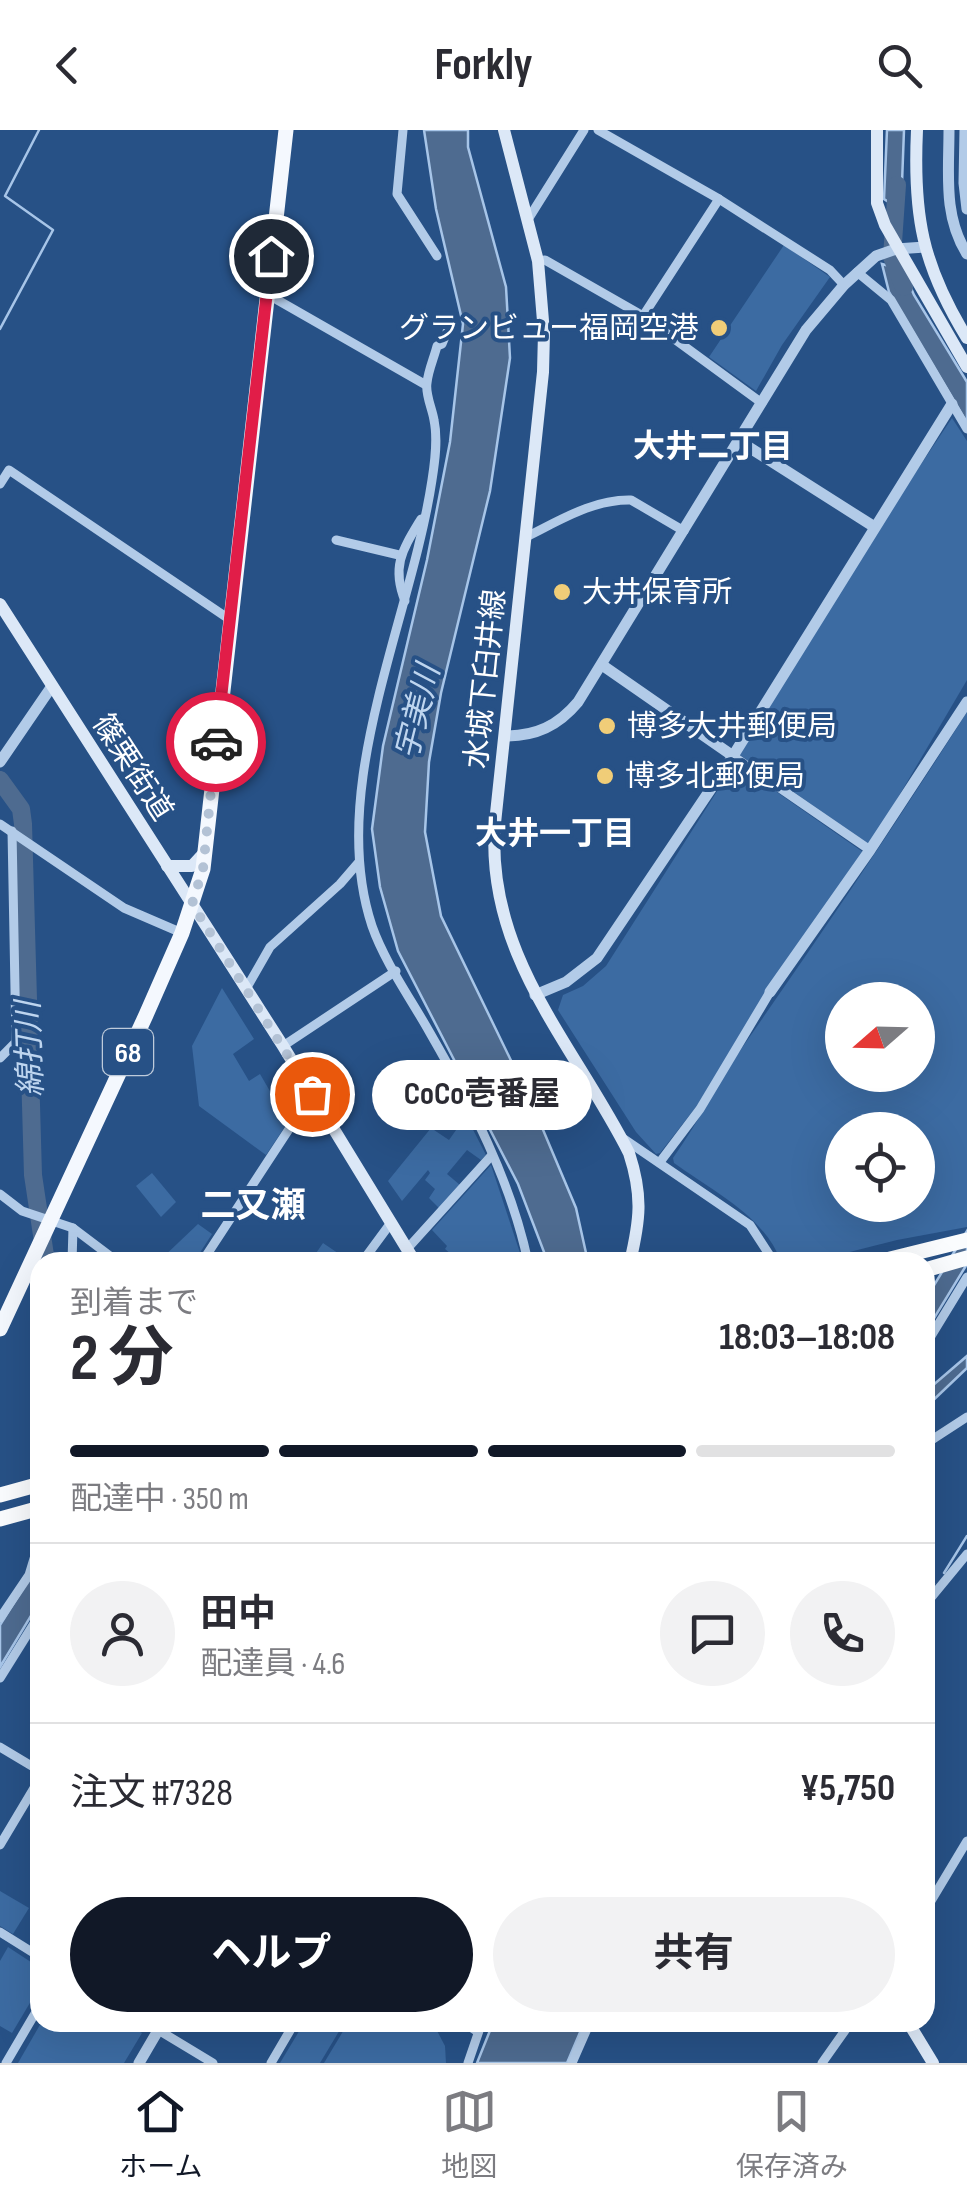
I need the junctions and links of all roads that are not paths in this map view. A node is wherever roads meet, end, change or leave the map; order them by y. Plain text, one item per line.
1 (286, 130) edge
2 (403, 130) edge
3 (504, 130) edge
4 (584, 130) edge
5 (598, 130) edge
6 (877, 130) edge
7 (917, 130) edge
8 (950, 130) edge
9 (966, 130) edge
10 (720, 198) junction
11 (967, 209) edge
12 (527, 221) junction
13 (924, 247) junction
14 (902, 249) junction
15 (967, 254) edge
16 (437, 256) dead end
17 (538, 262) junction
18 (857, 272) junction
19 (844, 285) junction
20 (267, 294) junction
21 (643, 316) junction
22 (449, 327) dead end
23 (967, 338) edge
24 (967, 367) edge
25 (426, 385) junction
26 (762, 402) junction
27 (952, 404) junction
28 (967, 429) edge
29 (739, 441) junction
30 (0, 484) edge
31 (260, 511) dead end
32 (242, 512) junction
33 (426, 512) junction
34 (873, 526) junction
35 (684, 531) junction
36 (526, 536) junction
37 (336, 540) dead end
38 (399, 555) junction
39 (406, 603) junction
40 (0, 604) edge
41 (229, 619) junction
42 (602, 665) junction
43 (52, 686) junction
44 (967, 702) edge
45 (506, 736) junction
46 (733, 756) junction
47 (2, 758) edge
48 (0, 824) edge
49 (16, 834) junction
50 (870, 850) junction
51 (205, 851) junction
52 (359, 862) junction
53 (168, 866) junction
54 (192, 904) junction
55 (182, 933) junction
56 (396, 972) junction
57 (246, 989) junction
58 (770, 992) joint
59 (535, 995) junction
60 (283, 1046) junction
61 (0, 1058) edge
62 (312, 1094) junction
63 (622, 1138) junction
64 (492, 1155) junction
65 (660, 1162) junction
66 (0, 1194) edge
67 (55, 1222) junction
68 (390, 1224) junction
69 (73, 1228) junction
70 (962, 1242) edge
71 (407, 1250) joint
72 (36, 1252) edge
73 (72, 1252) edge
74 (105, 1252) edge
75 (209, 1252) edge
76 (369, 1252) edge
77 (526, 1252) edge
78 (632, 1252) edge
79 (768, 1252) edge
80 (920, 1252) edge
81 (967, 1258) edge
82 (30, 1265) edge
83 (935, 1267) edge
84 (967, 1277) edge
85 (0, 1329) edge
86 (935, 1330) edge
87 (967, 1417) edge
88 (935, 1438) edge
89 (30, 1487) edge
90 (0, 1495) edge
91 (30, 1511) edge
92 (0, 1519) edge
93 (967, 1554) edge
94 (30, 1572) edge
95 (935, 1594) edge
96 (0, 1618) edge
97 (30, 1630) edge
98 (0, 1678) edge
99 (0, 1747) edge
100 (30, 1768) edge
101 (30, 1792) edge
102 (967, 1841) edge
103 (0, 1845) edge
104 (935, 1894) edge
105 (0, 1932) edge
106 (30, 1951) edge
107 (30, 2022) edge
108 (158, 2032) edge
109 (168, 2032) edge
110 (289, 2032) edge
111 (478, 2032) edge
112 (586, 2032) edge
113 (844, 2032) edge
114 (914, 2032) edge
115 (6, 2063) edge
116 (140, 2063) edge
117 (213, 2063) edge
118 (271, 2063) edge
119 (468, 2063) edge
120 (572, 2063) edge
121 (822, 2063) edge
122 (934, 2063) edge

1 - 20 main road, 68
2 - 16 street
3 - 12 main road, 水城下臼井線
4 - 12 street
5 - 10 street
6 - 14 main road
7 - 13 main road
8 - 15 street
9 - 11 street
10 - 19 street
10 - 21 street
12 - 17 main road, 水城下臼井線
13 - 14 street
13 - 23 main road
14 - 18 street
14 - 24 main road
17 - 21 street
17 - 36 main road, 水城下臼井線
18 - 19 street
18 - 27 street
19 - 26 street
20 - 25 street
20 - 32 main road, 68
21 - 26 street
22 - 25 street
25 - 33 street
26 - 29 street
27 - 28 street
27 - 34 street
29 - 34 street
29 - 35 street
30 - 41 street
31 - 32 street
32 - 41 main road, 68
33 - 38 street
33 - 39 street
34 - 46 street
35 - 36 street
35 - 42 street
36 - 45 main road, 水城下臼井線
37 - 38 street
38 - 39 street
39 - 52 street
40 - 43 main road, 篠栗街道
41 - 51 main road, 68
42 - 45 street
42 - 46 street
43 - 47 street
43 - 53 main road, 篠栗街道
44 - 50 street
45 - 59 main road, 水城下臼井線
46 - 50 street
46 - 59 street
48 - 49 street
49 - 55 street
49 - 61 street
50 - 58 street
51 - 53 main road
51 - 54 main road, 68
52 - 56 street
52 - 57 street
53 - 54 main road, 篠栗街道
54 - 55 main road, 68
54 - 57 main road, 篠栗街道
55 - 67 main road, 68
56 - 60 street
56 - 64 street
57 - 60 main road, 篠栗街道
58 - 65 street
59 - 63 main road, 水城下臼井線
60 - 62 main road, 篠栗街道
62 - 68 main road, 篠栗街道
62 - 75 street
63 - 65 street
63 - 78 main road, 水城下臼井線
64 - 71 street
64 - 77 street
65 - 79 street
66 - 67 street
67 - 69 street
67 - 72 main road, 68
68 - 71 main road, 篠栗街道
68 - 76 street
69 - 73 street
69 - 74 street
70 - 80 highway
81 - 83 highway
82 - 85 main road, 68
84 - 86 street
87 - 88 street
89 - 90 highway
91 - 92 highway
93 - 95 street
94 - 96 street
97 - 98 street
99 - 100 street
101 - 103 street
102 - 104 street
105 - 106 street
107 - 115 street
108 - 116 street
109 - 117 street
110 - 118 street
111 - 119 street
112 - 120 street
113 - 121 street
114 - 122 main road

